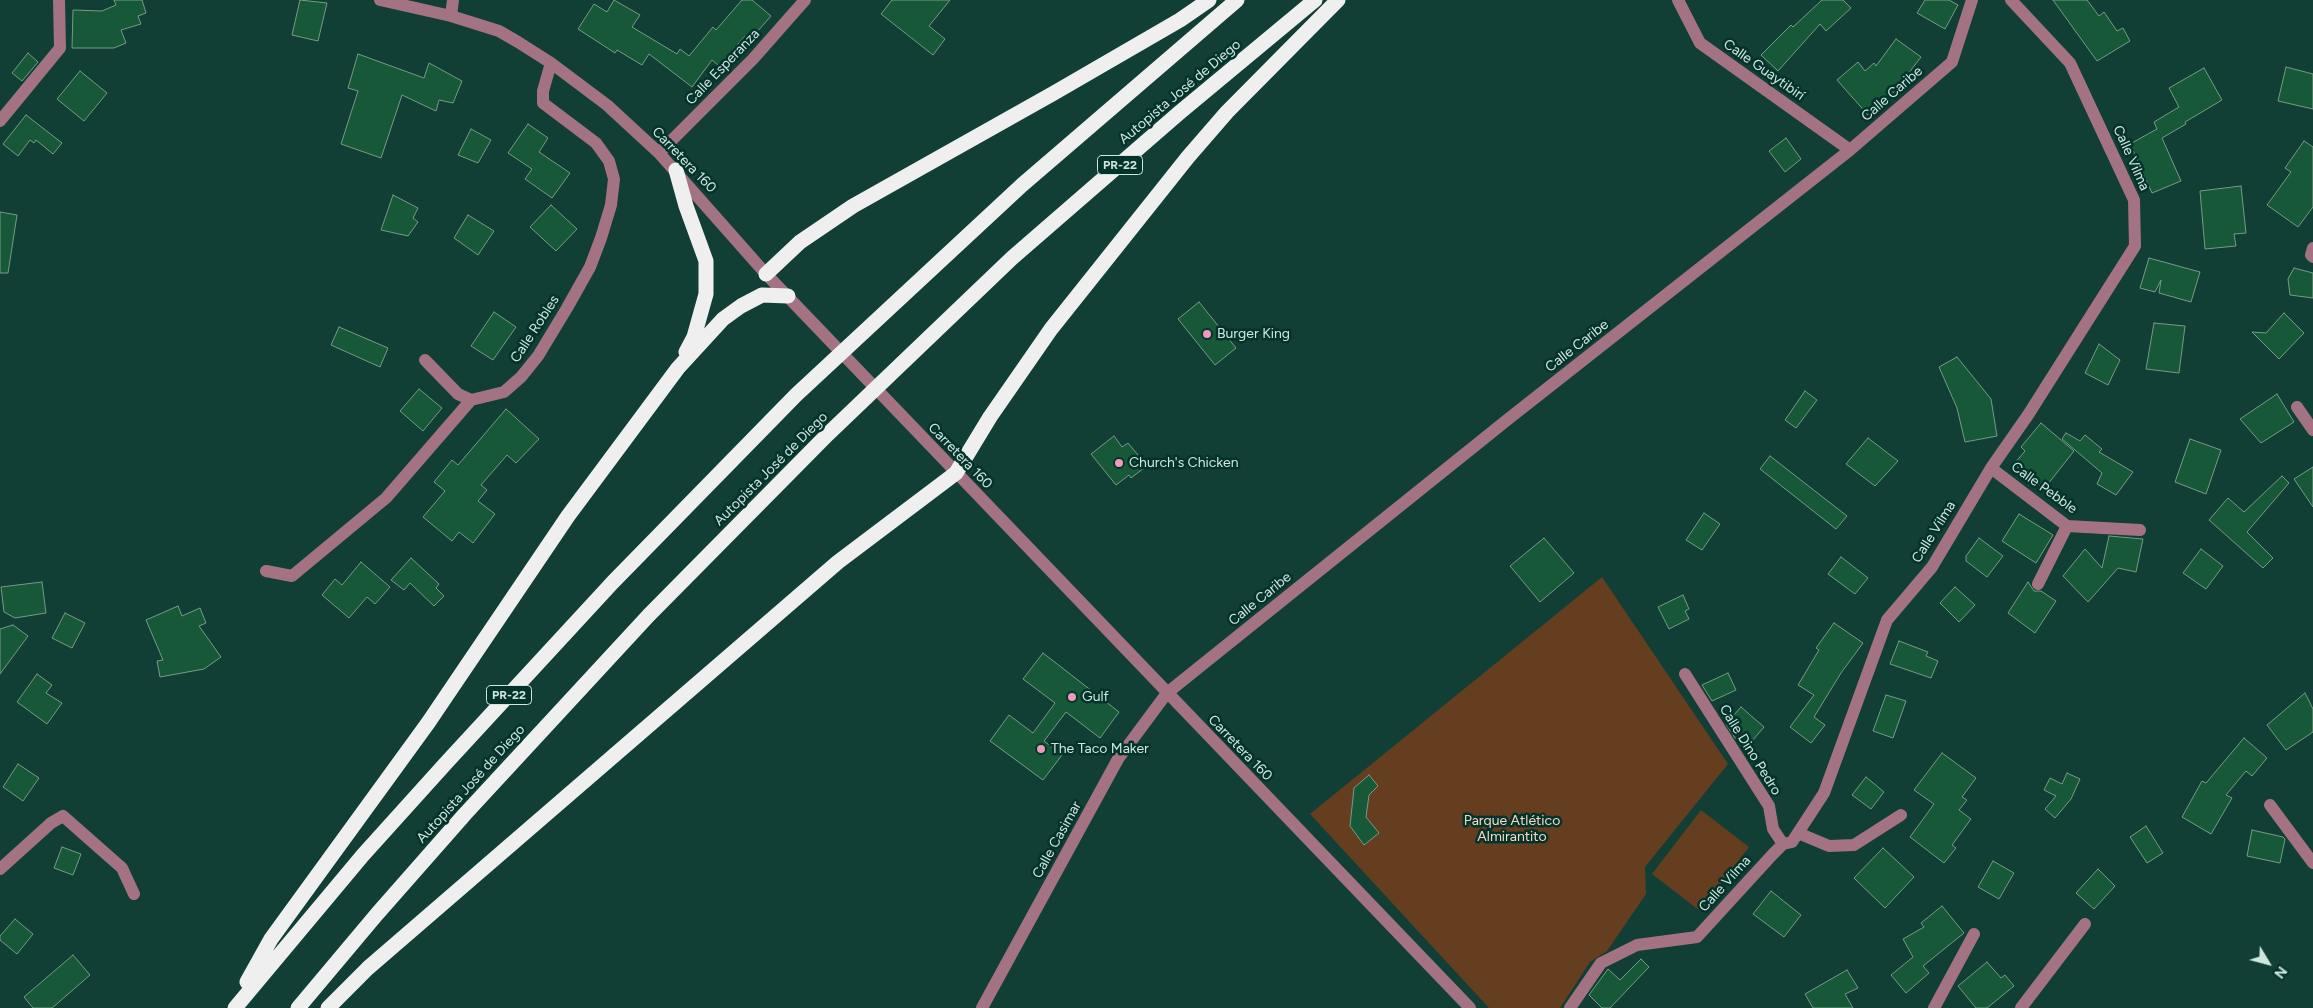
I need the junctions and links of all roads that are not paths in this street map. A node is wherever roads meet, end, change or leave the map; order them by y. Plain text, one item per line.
1 (59, 0) edge
2 (380, 0) edge
3 (453, 0) edge
4 (805, 0) edge
5 (1209, 0) edge
6 (1237, 0) edge
7 (1315, 0) edge
8 (1338, 0) edge
9 (1678, 0) edge
10 (1972, 0) edge
11 (2011, 0) edge
12 (451, 16) junction
13 (551, 63) junction
14 (0, 121) edge
15 (1850, 150) junction
16 (659, 153) junction
17 (676, 170) junction
18 (2313, 248) edge
19 (2313, 257) edge
20 (766, 274) junction
21 (788, 296) junction
22 (426, 360) dead end
23 (678, 368) junction
24 (471, 400) junction
25 (2297, 407) dead end
26 (2313, 430) edge
27 (1991, 468) junction
28 (956, 473) junction
29 (2067, 526) junction
30 (2140, 530) dead end
31 (266, 571) dead end
32 (2038, 584) dead end
33 (1685, 674) dead end
34 (1167, 693) junction
35 (2270, 805) dead end
36 (1901, 815) dead end
37 (1798, 833) junction
38 (1783, 844) junction
39 (2313, 862) edge
40 (0, 869) edge
41 (134, 894) dead end
42 (2084, 924) dead end
43 (1974, 934) dead end
44 (234, 1008) edge
45 (298, 1008) edge
46 (328, 1008) edge
47 (982, 1008) edge
48 (1470, 1008) edge
49 (1570, 1008) edge
50 (1934, 1008) edge
51 (2021, 1008) edge

1 - 14 street
2 - 12 street, Carretera 160
3 - 12 street
4 - 16 street, Calle Esperanza
5 - 20 highway
6 - 44 highway, PR-22
7 - 45 highway, Autopista José de Diego / PR-22
8 - 28 highway
9 - 15 street, Calle Guaytibirí
10 - 15 street, Calle Caribe
11 - 27 street, Calle Vilma
12 - 13 street, Carretera 160
13 - 16 street, Carretera 160
13 - 24 street, Calle Robles
15 - 34 street, Calle Caribe
16 - 17 street, Carretera 160
17 - 20 street, Carretera 160
17 - 23 highway
18 - 19 street
20 - 21 street, Carretera 160
21 - 23 highway
21 - 28 street, Carretera 160
22 - 24 street
23 - 44 highway
24 - 31 street
25 - 26 street
27 - 29 street, Calle Pebble
27 - 37 street, Calle Vilma
28 - 34 street, Carretera 160
28 - 46 highway
29 - 30 street, Calle Pebble
29 - 32 street
33 - 38 street, Calle Dino Pedro
34 - 47 street, Calle Casimar
34 - 48 street, Carretera 160
35 - 39 street
36 - 37 street
37 - 38 street, Calle Vilma
38 - 49 street, Calle Vilma
40 - 41 street
42 - 51 street
43 - 50 street

